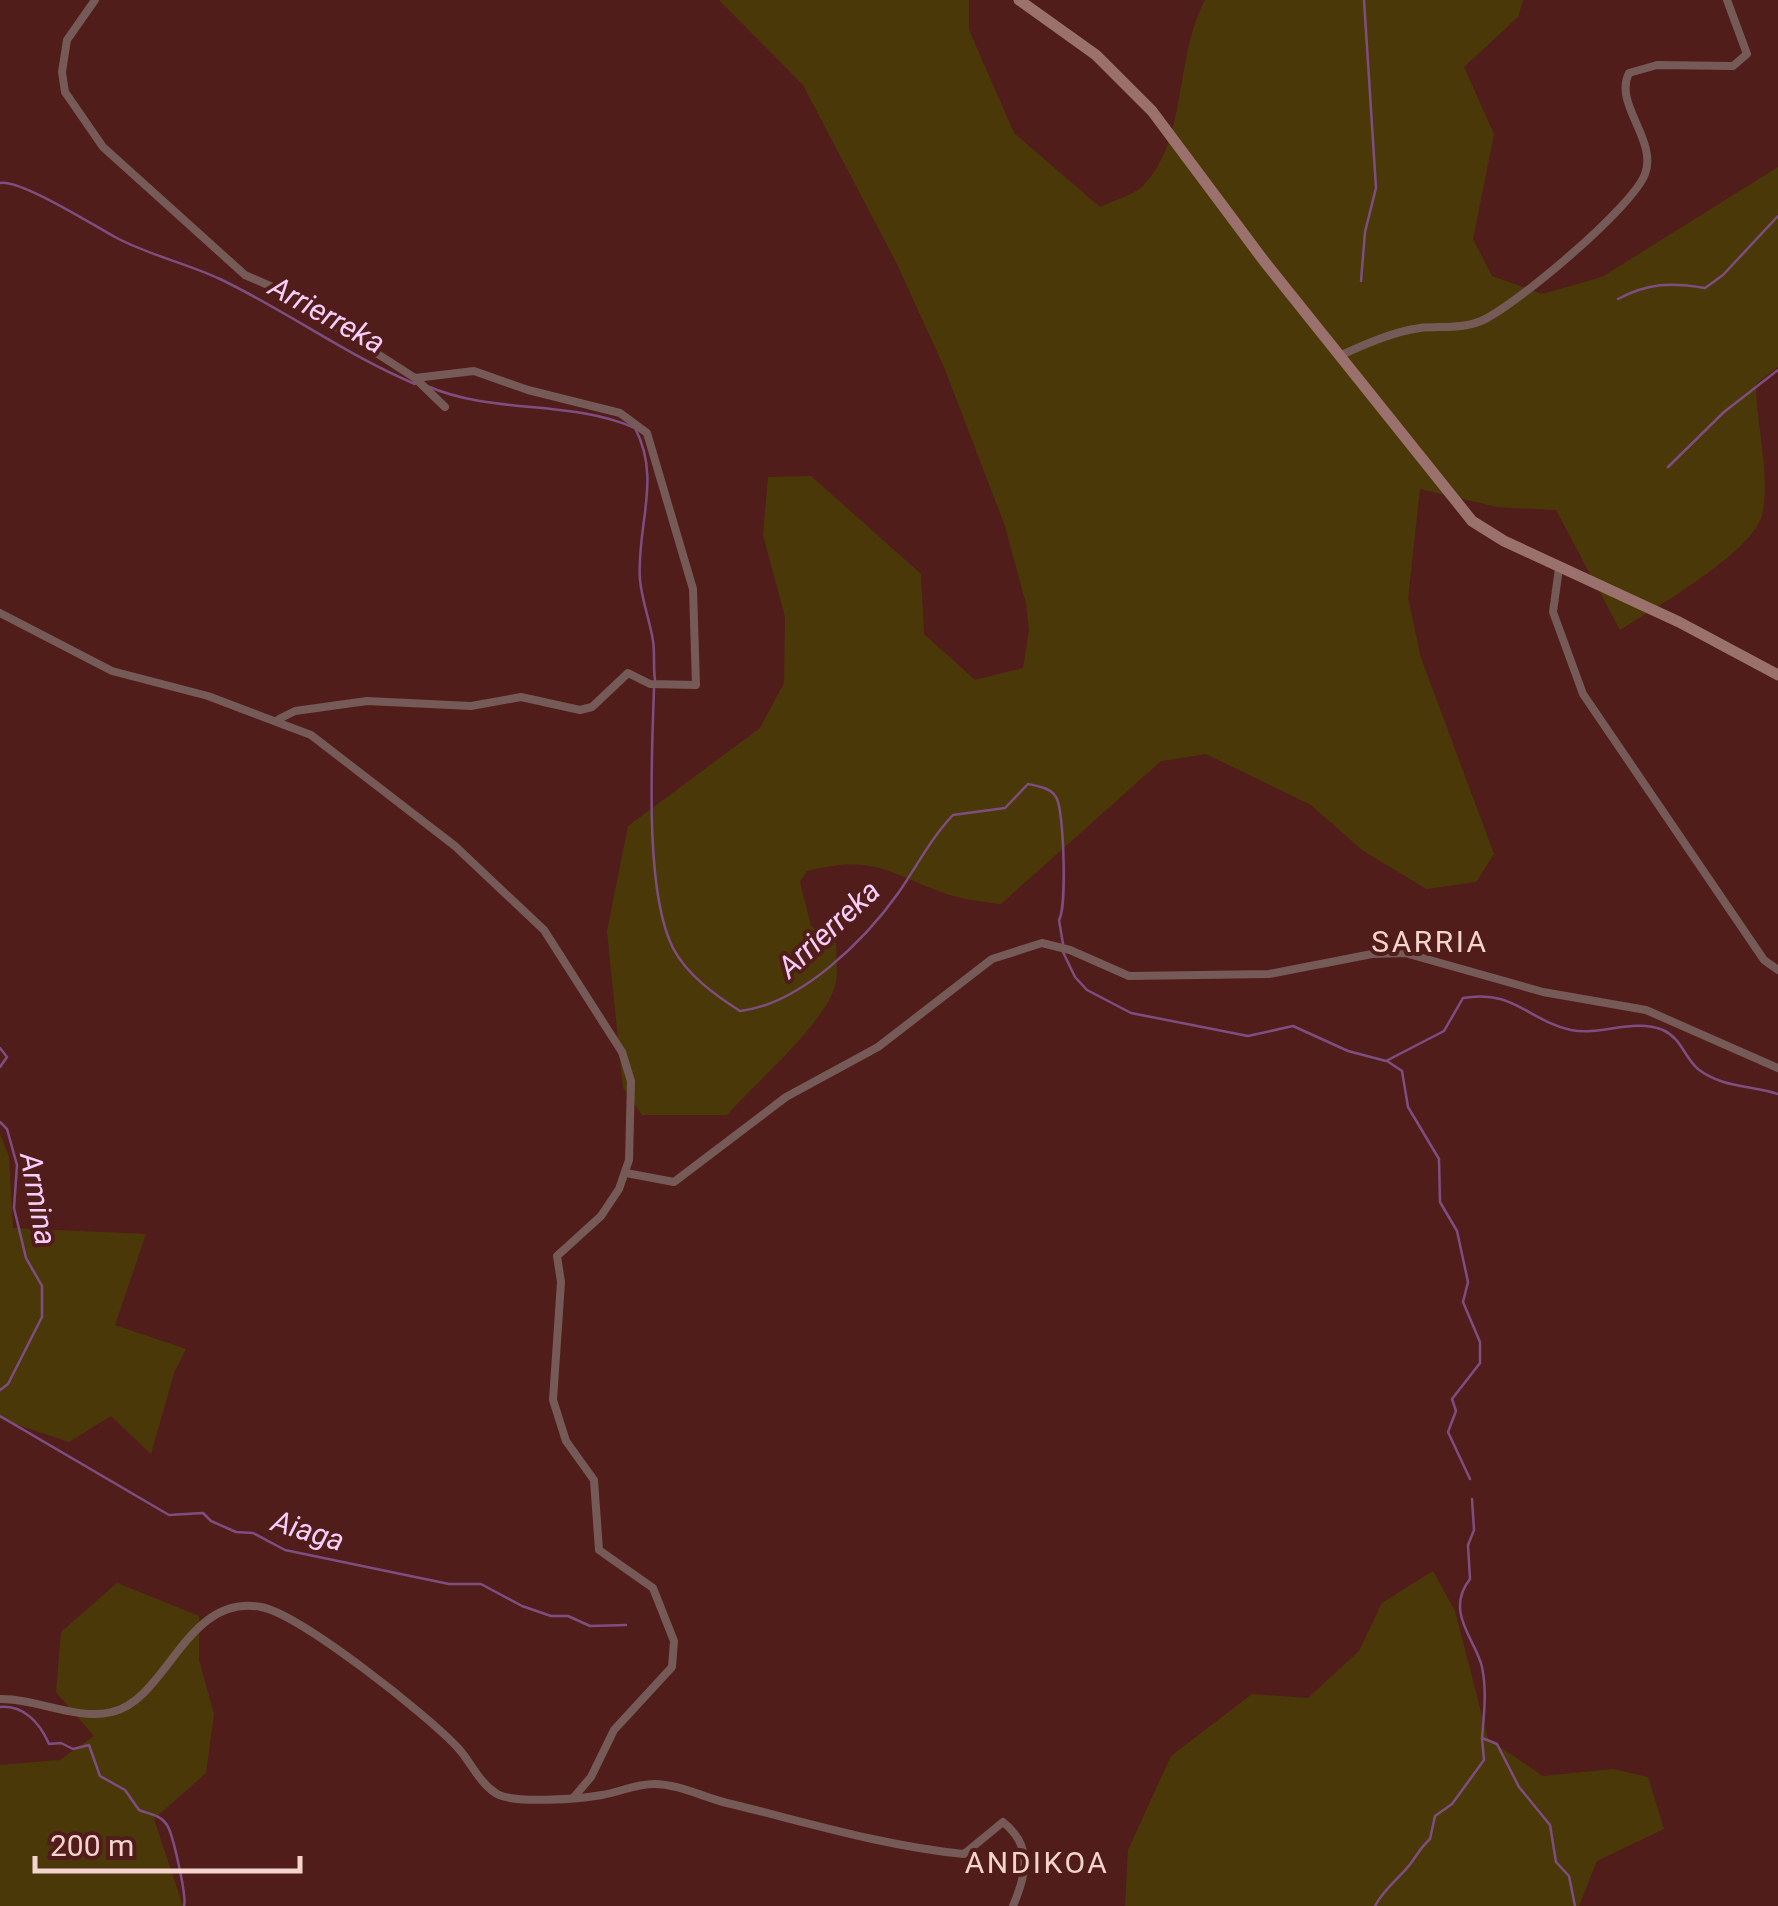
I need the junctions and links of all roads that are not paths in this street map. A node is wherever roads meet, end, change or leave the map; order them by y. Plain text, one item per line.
1 (94, 0) edge
2 (1019, 0) edge
3 (1728, 0) edge
4 (1341, 355) junction
5 (415, 378) junction
6 (445, 407) dead end
7 (1560, 568) junction
8 (0, 614) edge
9 (1778, 675) edge
10 (279, 719) junction
11 (1778, 970) edge
12 (1778, 1068) edge
13 (626, 1173) junction
14 (0, 1699) edge
15 (574, 1797) junction
16 (1013, 1906) edge

1 - 5 street
2 - 4 street
3 - 4 street
4 - 7 street
5 - 6 street
5 - 10 street
7 - 9 street
7 - 11 street
8 - 10 street
10 - 13 street
12 - 13 street
13 - 15 street
14 - 15 street
15 - 16 street

